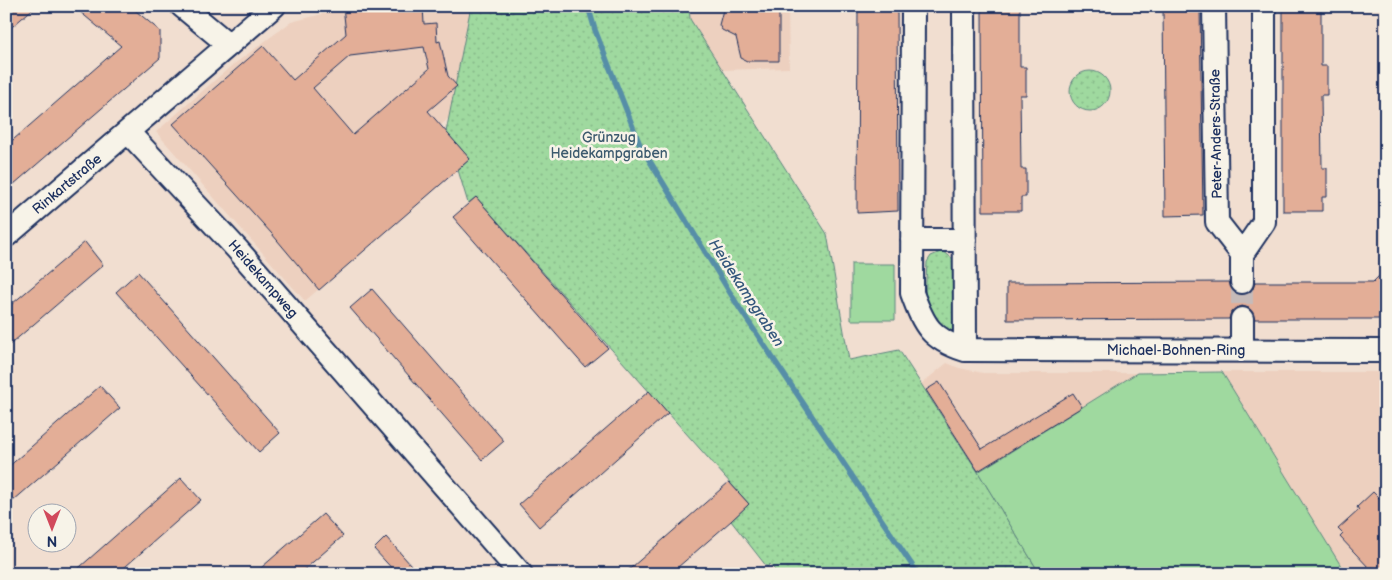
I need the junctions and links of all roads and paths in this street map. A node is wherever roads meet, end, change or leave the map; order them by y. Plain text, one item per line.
1 (182, 6) edge
2 (274, 6) edge
3 (913, 6) edge
4 (964, 6) edge
5 (1214, 6) edge
6 (1264, 6) edge
7 (229, 45) junction
8 (128, 132) junction
9 (6, 236) edge
10 (912, 240) junction
11 (965, 240) junction
12 (1242, 254) junction
13 (1242, 282) tunnel mouth
14 (1242, 319) tunnel mouth
15 (965, 350) junction
16 (1242, 350) junction
17 (1386, 350) edge
18 (521, 574) edge

1 - 7 street
2 - 7 street
3 - 10 street, Michael-Bohnen-Ring
4 - 11 street
5 - 12 street, Peter-Anders-Straße
6 - 12 street
7 - 8 street
8 - 9 street, Rinkartstraße
8 - 18 street, Heidekampweg
10 - 11 street
10 - 15 street, Michael-Bohnen-Ring
11 - 15 street
12 - 13 street
14 - 16 street
15 - 16 street, Michael-Bohnen-Ring
16 - 17 street, Michael-Bohnen-Ring

